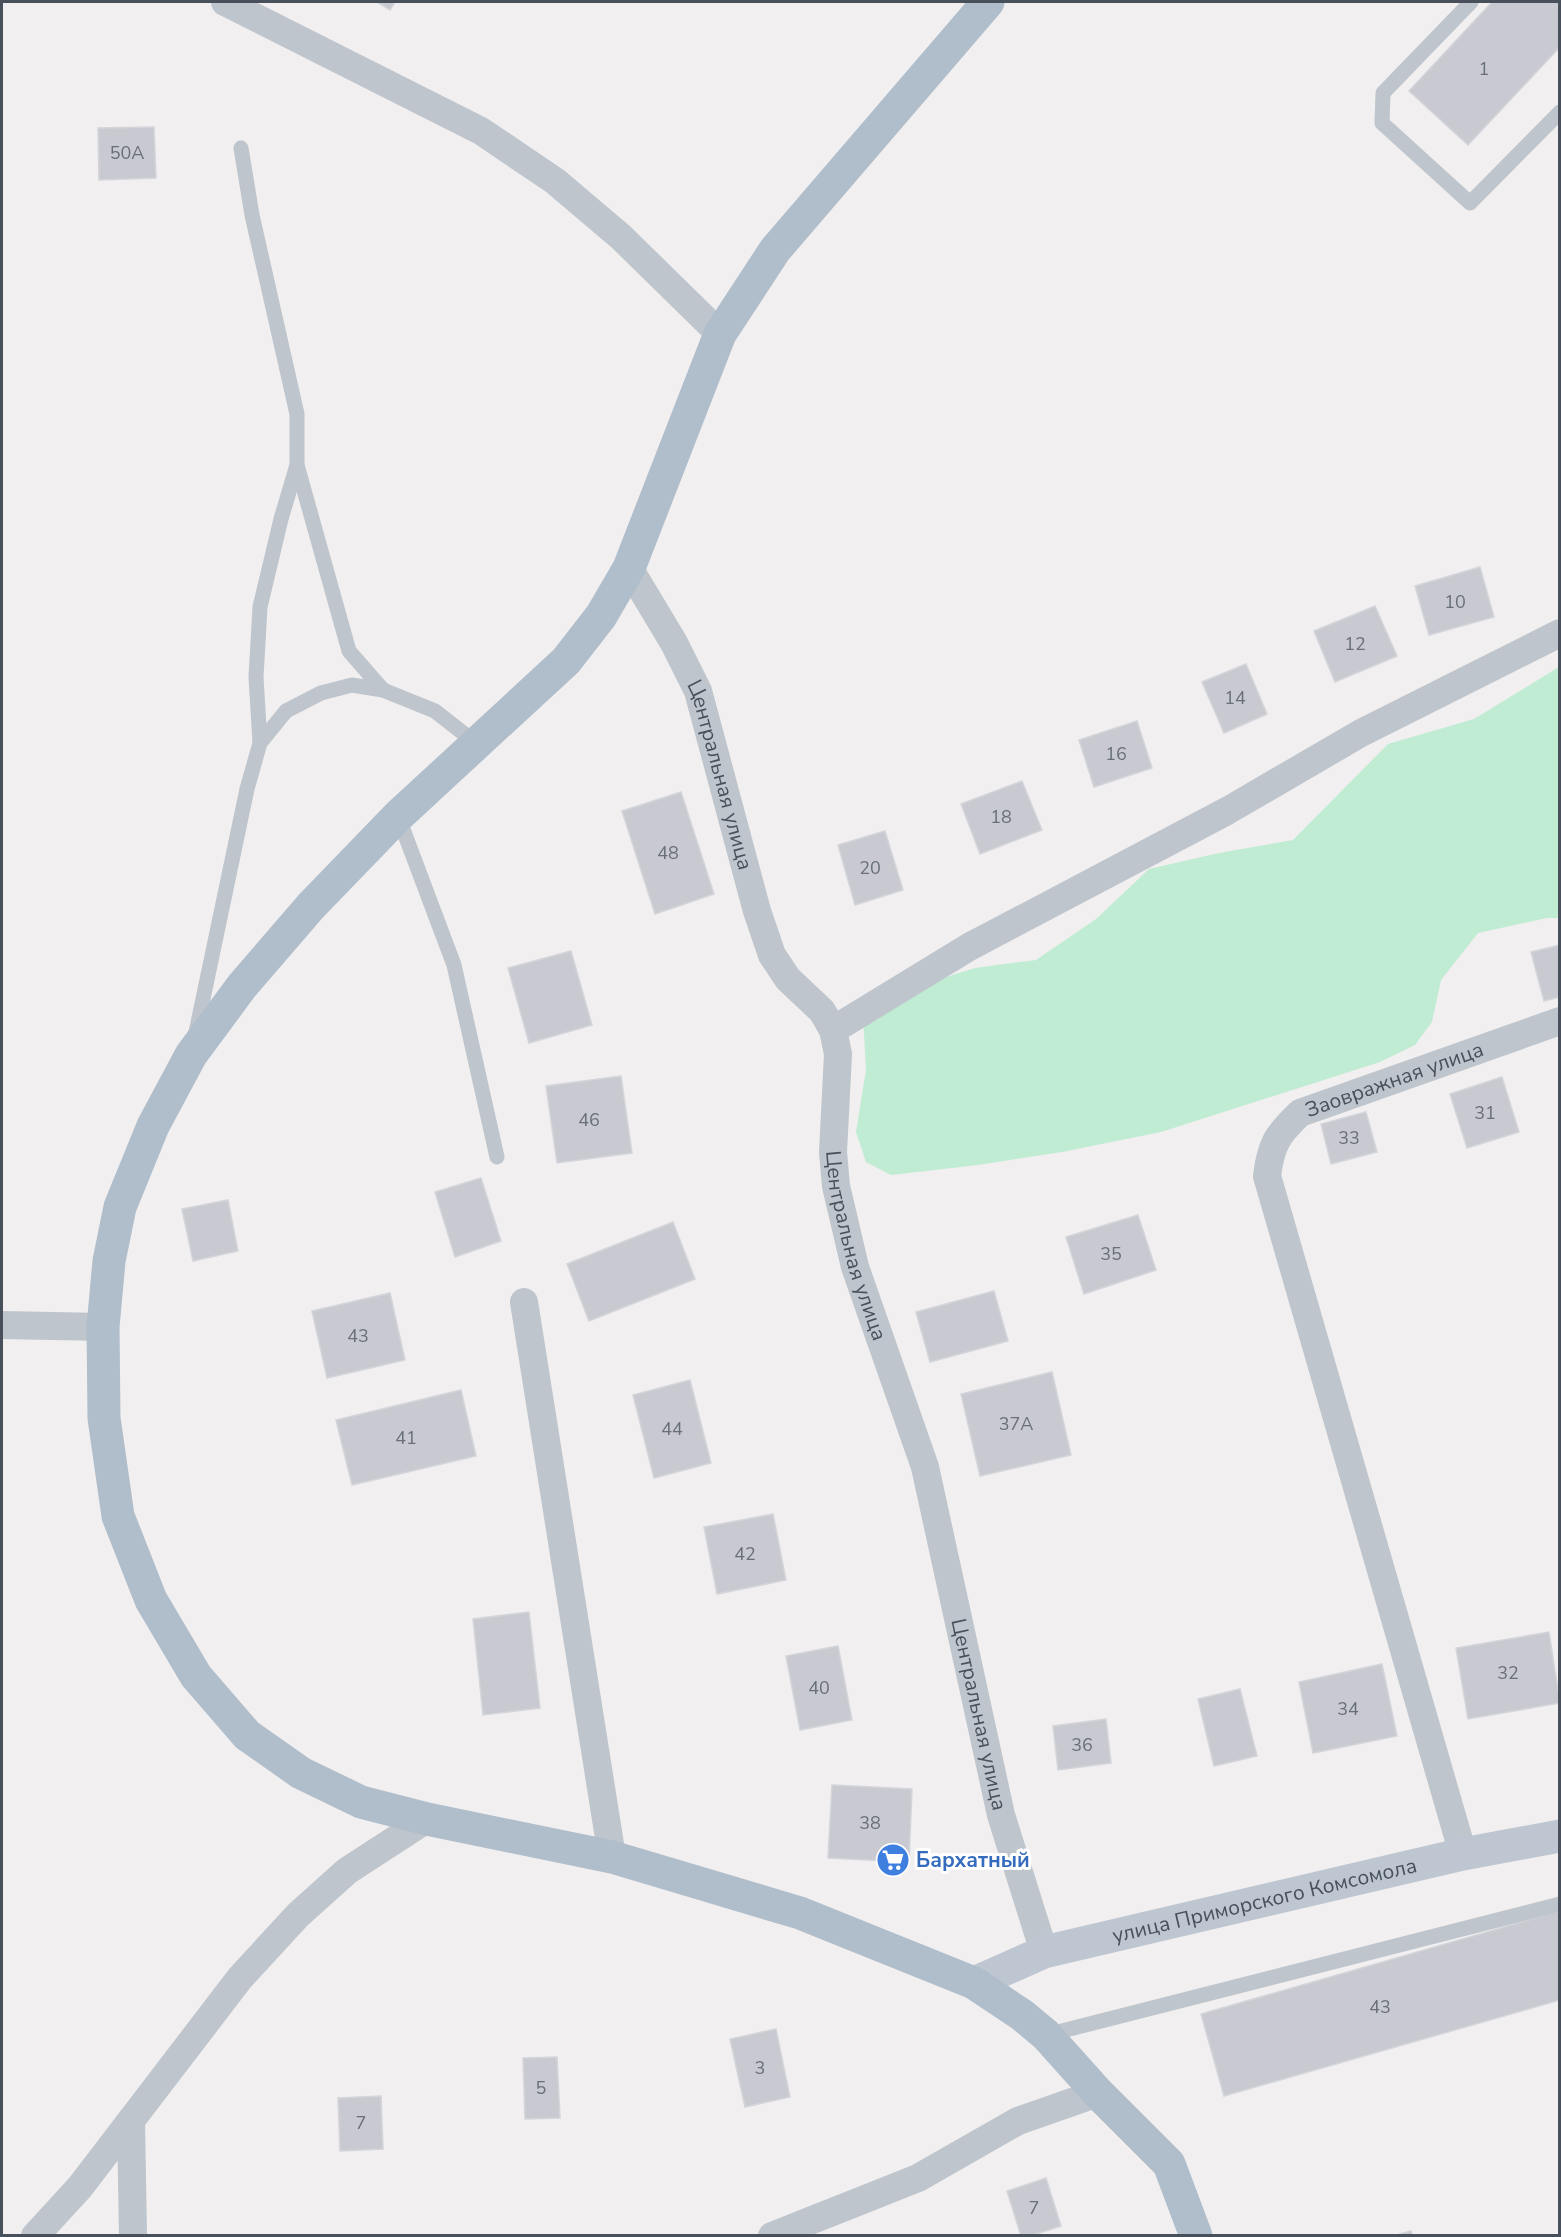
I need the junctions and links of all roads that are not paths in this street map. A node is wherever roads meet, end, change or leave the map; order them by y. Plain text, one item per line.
1 (225, 2) edge
2 (988, 2) edge
3 (1470, 2) edge
4 (1560, 112) edge
5 (241, 148) dead end
6 (720, 334) junction
7 (297, 465) junction
8 (628, 568) junction
9 (1560, 633) edge
10 (383, 690) junction
11 (260, 743) junction
12 (477, 744) junction
13 (398, 816) junction
14 (1560, 1021) edge
15 (833, 1030) junction
16 (191, 1055) junction
17 (497, 1157) dead end
18 (524, 1302) dead end
19 (2, 1325) edge
20 (103, 1327) junction
21 (427, 1819) junction
22 (1560, 1836) edge
23 (1463, 1854) junction
24 (612, 1857) junction
25 (1560, 1904) edge
26 (1044, 1952) junction
27 (974, 1983) junction
28 (1034, 2025) junction
29 (1098, 2093) junction
30 (131, 2121) junction
31 (35, 2235) edge
32 (133, 2235) edge
33 (772, 2235) edge
34 (1197, 2235) edge

1 - 6 street
2 - 6 main road
3 - 4 lane
5 - 7 lane
6 - 8 main road
7 - 10 lane
7 - 11 lane
8 - 12 main road
8 - 15 street, Центральная улица
9 - 15 street
10 - 11 lane
10 - 12 lane
11 - 16 lane
12 - 13 main road
13 - 16 main road
13 - 17 lane
14 - 23 street, Заовражная улица
15 - 26 street, Центральная улица
16 - 20 main road
18 - 24 street
19 - 20 street
20 - 21 main road
21 - 24 main road
21 - 30 street
22 - 23 street, улица Приморского Комсомола
23 - 26 street, улица Приморского Комсомола
24 - 27 main road
25 - 28 lane
26 - 27 street, улица Приморского Комсомола
27 - 28 main road
28 - 29 main road
29 - 33 street
29 - 34 main road
30 - 31 street
30 - 32 street

